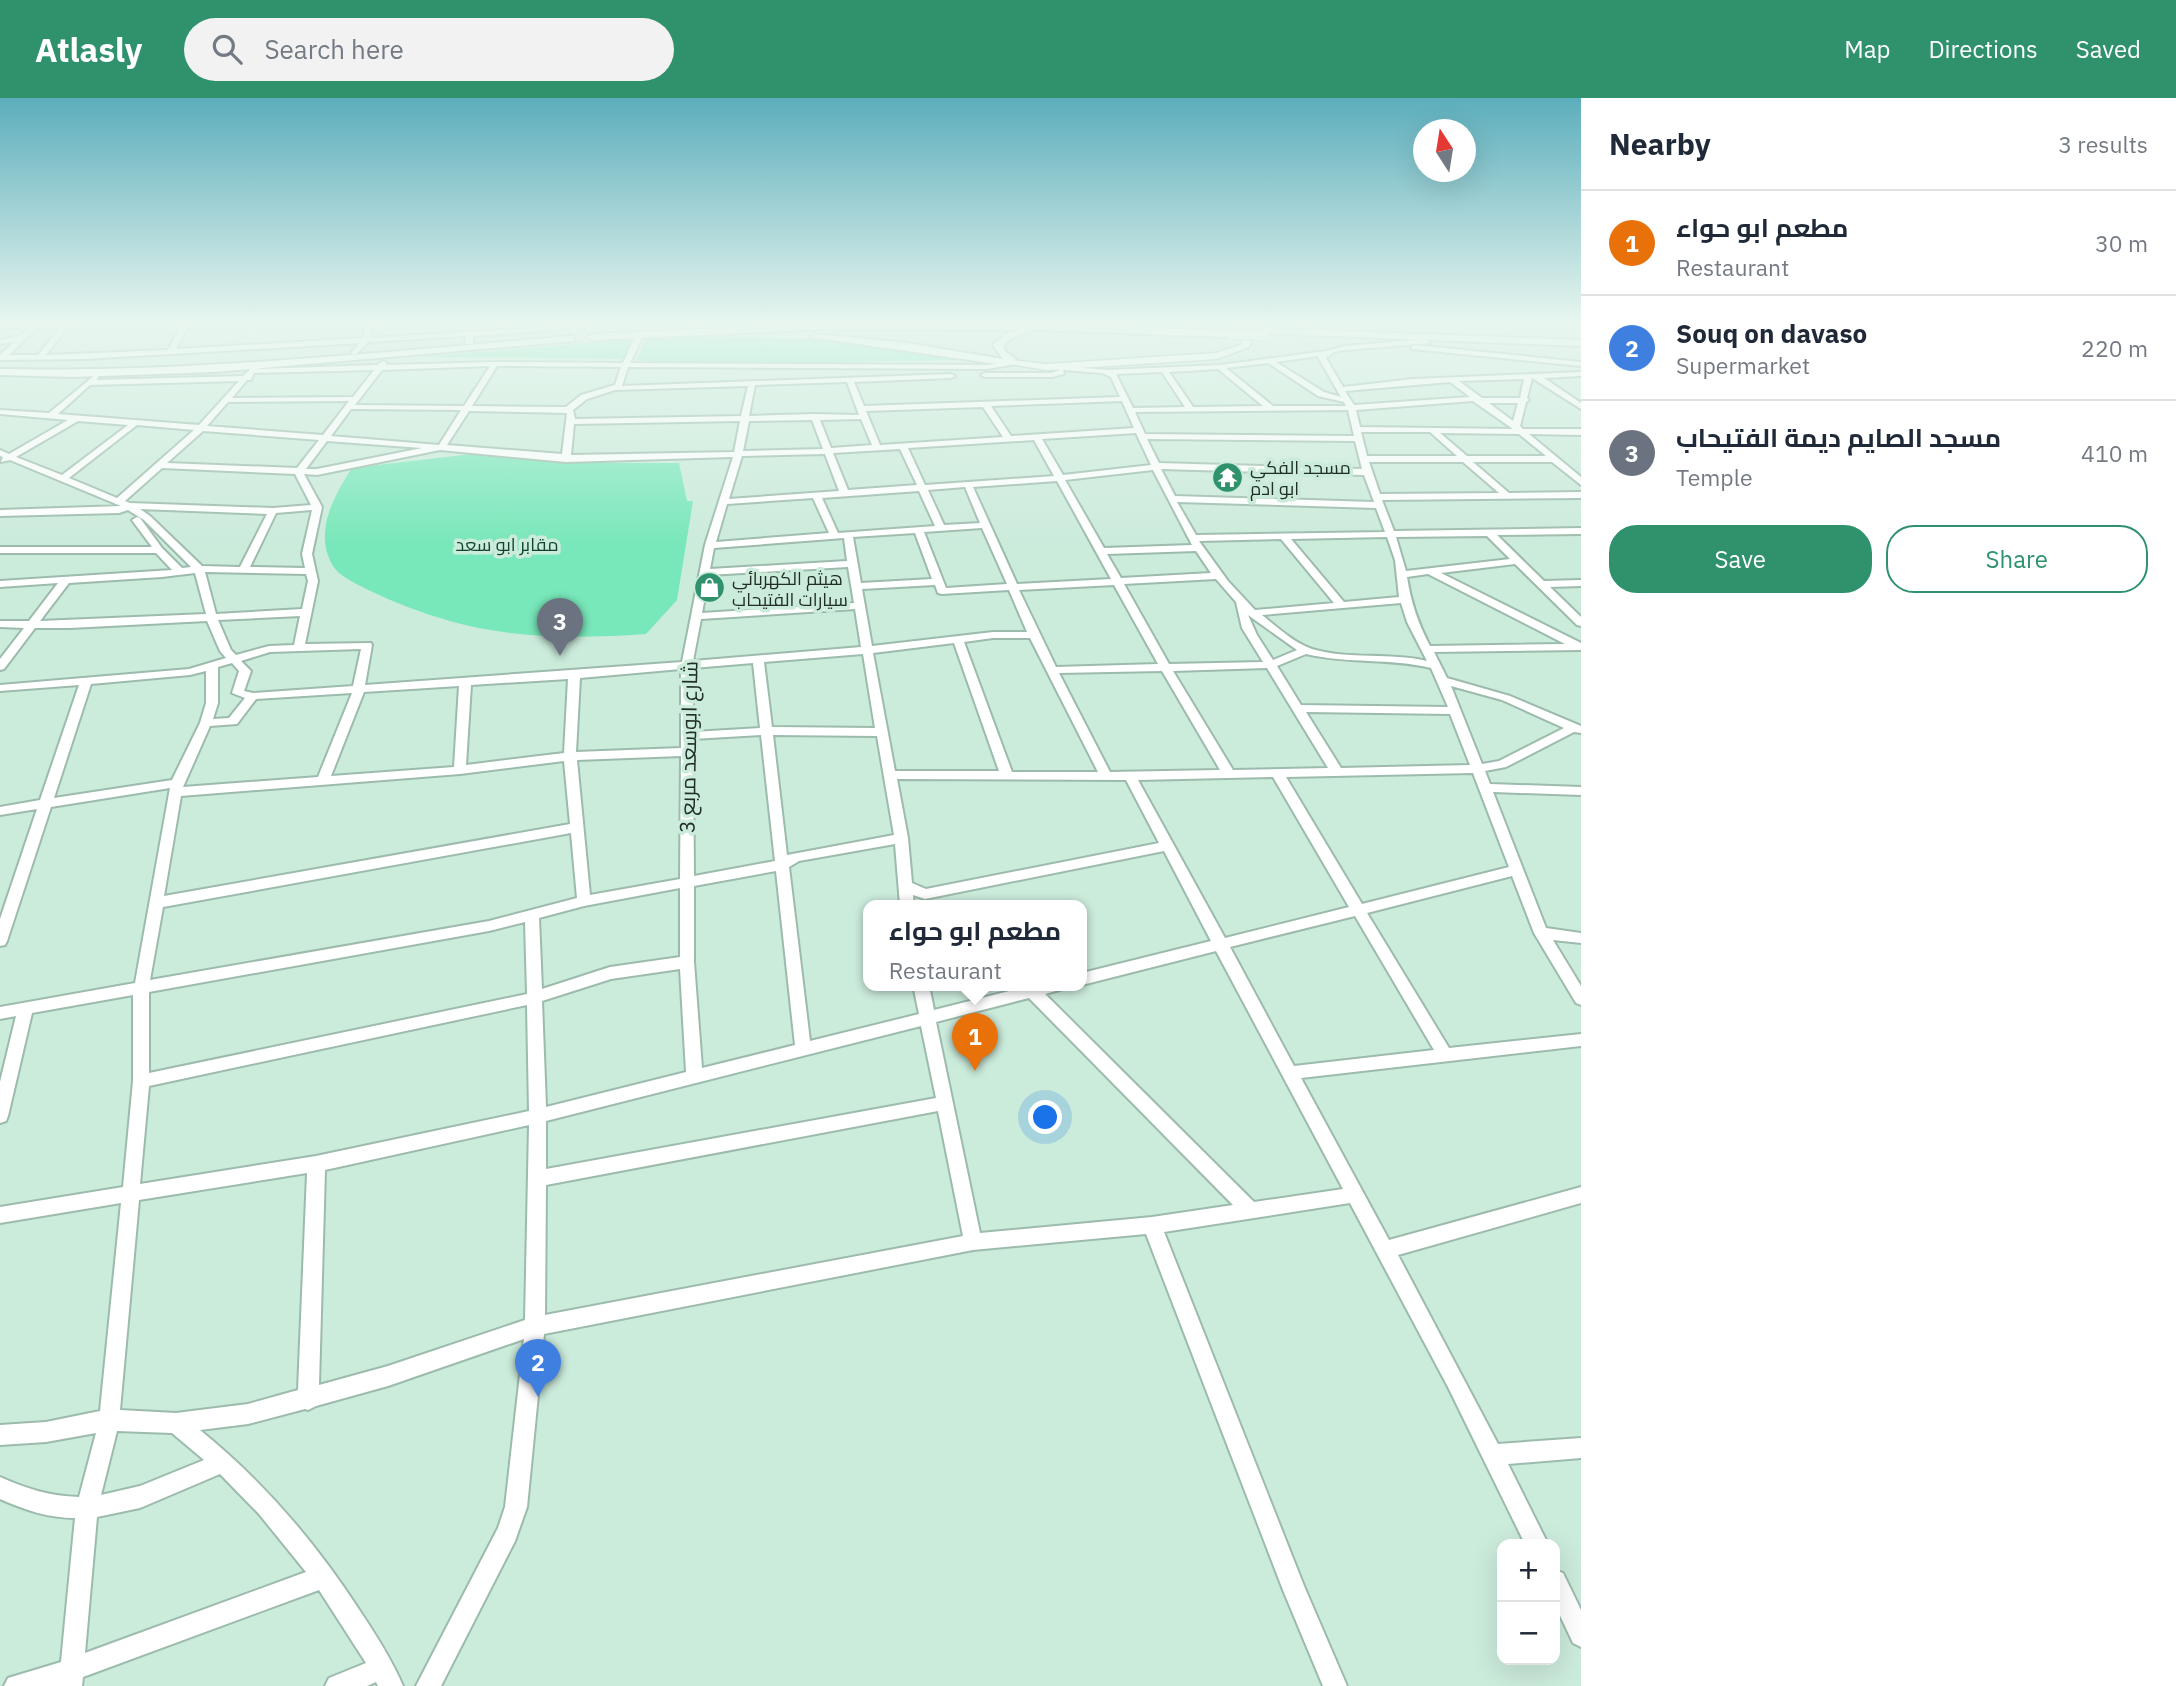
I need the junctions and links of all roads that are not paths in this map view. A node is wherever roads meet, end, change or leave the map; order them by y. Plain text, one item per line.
1 (73, 397) edge
2 (230, 397) edge
3 (475, 397) edge
4 (584, 397) edge
5 (749, 397) edge
6 (857, 397) edge
7 (1182, 397) edge
8 (1256, 397) edge
9 (1329, 397) edge
10 (1346, 397) edge
11 (1473, 397) edge
12 (1526, 397) edge
13 (1566, 397) edge
14 (356, 399) joint
15 (1125, 399) joint
16 (227, 400) junction
17 (1476, 400) junction
18 (1525, 400) junction
19 (985, 403) junction
20 (1350, 405) junction
21 (350, 407) junction
22 (469, 407) junction
23 (1581, 407) edge
24 (1271, 409) junction
25 (568, 410) junction
26 (1130, 410) junction
27 (1191, 410) junction
28 (0, 412) edge
29 (863, 413) junction
30 (51, 416) junction
31 (814, 416) junction
32 (75, 419) junction
33 (745, 419) junction
34 (570, 422) junction
35 (133, 425) junction
36 (200, 429) junction
37 (1519, 429) junction
38 (1433, 431) junction
39 (1581, 432) edge
40 (1141, 433) junction
41 (1359, 434) junction
42 (1037, 437) junction
43 (326, 438) junction
44 (1009, 440) junction
45 (442, 447) junction
46 (903, 447) junction
47 (877, 448) junction
48 (828, 451) junction
49 (738, 454) junction
50 (1465, 458) junction
51 (2, 459) edge
52 (566, 459) junction
53 (1364, 459) junction
54 (1553, 459) junction
55 (161, 465) junction
56 (21, 466) junction
57 (1156, 467) junction
58 (299, 472) junction
59 (1367, 472) junction
60 (1059, 478) junction
61 (62, 479) junction
62 (1581, 482) edge
63 (968, 485) junction
64 (922, 488) junction
65 (845, 494) junction
66 (1505, 494) junction
67 (1581, 495) edge
68 (817, 496) junction
69 (1174, 499) junction
70 (1377, 501) junction
71 (723, 502) junction
72 (122, 506) junction
73 (317, 507) junction
74 (273, 511) junction
75 (0, 513) edge
76 (985, 525) junction
77 (942, 528) junction
78 (918, 529) junction
79 (1581, 531) edge
80 (1392, 534) junction
81 (1491, 535) junction
82 (848, 536) junction
83 (835, 537) junction
84 (1284, 537) junction
85 (1193, 538) junction
86 (710, 545) junction
87 (1198, 548) junction
88 (0, 550) edge
89 (159, 550) junction
90 (1102, 551) junction
91 (1518, 561) junction
92 (853, 564) junction
93 (199, 569) junction
94 (243, 570) junction
95 (312, 571) junction
96 (180, 572) junction
97 (705, 572) junction
98 (1432, 572) junction
99 (1403, 574) junction
100 (1216, 576) junction
101 (66, 579) junction
102 (1117, 582) junction
103 (1542, 583) junction
104 (1581, 583) edge
105 (0, 584) edge
106 (941, 586) junction
107 (1012, 587) junction
108 (856, 596) junction
109 (1405, 600) junction
110 (1241, 602) junction
111 (1342, 606) junction
112 (308, 612) junction
113 (1252, 613) junction
114 (697, 616) junction
115 (209, 617) junction
116 (1581, 622) edge
117 (35, 623) junction
118 (0, 624) edge
119 (1034, 635) junction
120 (958, 639) junction
121 (299, 647) junction
122 (1580, 647) edge
123 (1426, 649) junction
124 (867, 650) junction
125 (1306, 650) junction
126 (232, 657) junction
127 (758, 659) junction
128 (687, 663) junction
129 (1271, 666) junction
130 (1434, 666) junction
131 (0, 667) edge
132 (212, 667) junction
133 (1053, 670) junction
134 (1167, 670) junction
135 (575, 676) junction
136 (1443, 680) junction
137 (86, 681) junction
138 (465, 683) junction
139 (0, 688) edge
140 (358, 692) junction
141 (253, 696) junction
142 (1298, 708) junction
143 (1455, 711) junction
144 (206, 723) junction
145 (1577, 729) edge
146 (766, 731) junction
147 (882, 732) junction
148 (688, 736) junction
149 (689, 752) junction
150 (570, 756) junction
151 (1476, 769) junction
152 (460, 770) junction
153 (1337, 772) junction
154 (1277, 773) junction
155 (1229, 774) junction
156 (889, 775) junction
157 (1007, 776) junction
158 (1106, 776) junction
159 (1130, 776) junction
160 (322, 782) junction
161 (177, 788) junction
162 (1483, 788) junction
163 (1581, 791) edge
164 (46, 804) junction
165 (0, 811) edge
166 (575, 828) junction
167 (901, 838) junction
168 (1168, 846) junction
169 (780, 865) junction
170 (1517, 870) junction
171 (686, 884) junction
172 (904, 885) junction
173 (925, 894) junction
174 (906, 900) edge
175 (932, 900) edge
176 (584, 901) junction
177 (156, 903) junction
178 (1359, 910) junction
179 (533, 915) junction
180 (1541, 933) junction
181 (1581, 937) edge
182 (0, 941) edge
183 (1219, 945) junction
184 (687, 962) junction
185 (1087, 978) edge
186 (141, 990) junction
187 (922, 991) edge
188 (1020, 991) edge
189 (1033, 991) edge
190 (534, 998) junction
191 (1581, 999) edge
192 (25, 1011) junction
193 (0, 1013) edge
194 (926, 1018) junction
195 (1581, 1040) edge
196 (803, 1049) junction
197 (1445, 1055) junction
198 (1288, 1073) junction
199 (694, 1077) junction
200 (141, 1081) junction
201 (946, 1103) junction
202 (0, 1116) edge
203 (538, 1116) junction
204 (316, 1164) junction
205 (536, 1179) junction
206 (132, 1195) junction
207 (1353, 1195) junction
208 (1581, 1195) edge
209 (1250, 1210) junction
210 (0, 1214) edge
211 (1152, 1225) junction
212 (973, 1242) junction
213 (1384, 1250) junction
214 (535, 1326) junction
215 (308, 1400) junction
216 (109, 1420) junction
217 (176, 1423) junction
218 (0, 1435) edge
219 (1581, 1448) edge
220 (1493, 1455) junction
221 (221, 1462) junction
222 (0, 1488) edge
223 (87, 1510) junction
224 (1535, 1539) edge
225 (321, 1578) junction
226 (1560, 1591) edge
227 (1581, 1635) edge
228 (70, 1677) edge
229 (387, 1677) edge
230 (40, 1683) edge
231 (16, 1686) edge
232 (337, 1686) edge
233 (428, 1686) edge
234 (1335, 1686) edge

1 - 30 street
2 - 16 street
3 - 22 street
4 - 25 street
5 - 33 street, شارع ابوسعد مربع 3
6 - 29 street
7 - 27 street
8 - 24 street
9 - 20 street
10 - 20 street
11 - 17 street
12 - 18 street
13 - 23 street
14 - 16 street
14 - 21 street
15 - 19 street
15 - 26 street
16 - 36 street
17 - 18 street
17 - 20 street
17 - 37 street
18 - 37 street
19 - 29 street
19 - 44 street
20 - 24 street
20 - 41 street
21 - 22 street
21 - 43 street
22 - 25 street
22 - 45 street
24 - 27 street
25 - 34 street
26 - 27 street
26 - 40 street
28 - 30 street
29 - 31 street
29 - 47 street
30 - 32 street
31 - 33 street
31 - 48 street
32 - 35 street
32 - 51 street
33 - 34 street
33 - 49 street, شارع ابوسعد مربع 3
34 - 52 street
35 - 36 street
35 - 61 street
36 - 43 street
36 - 55 street
37 - 38 street
37 - 39 street
37 - 54 street
38 - 41 street
38 - 50 street
40 - 41 street
40 - 42 street
40 - 57 street
41 - 53 street
42 - 44 street
42 - 60 street
43 - 45 street
43 - 58 street
44 - 46 street
45 - 52 street
45 - 58 street
46 - 47 street
46 - 64 street
47 - 48 street
48 - 49 street
48 - 65 street
49 - 52 street
49 - 71 street, شارع ابوسعد مربع 3
50 - 53 street
50 - 54 street
50 - 66 street
51 - 56 street
53 - 59 street
54 - 62 street
55 - 58 street
55 - 72 street
56 - 61 street
56 - 72 street
57 - 59 street
57 - 60 street
57 - 69 street
58 - 73 street
59 - 70 street
60 - 63 street
60 - 90 street
61 - 72 street
63 - 64 street
63 - 76 street
64 - 65 street
64 - 77 street
65 - 68 street
66 - 67 street
66 - 70 street
68 - 71 street
68 - 83 street
69 - 70 street
69 - 85 street
70 - 80 street
71 - 86 street, شارع ابوسعد مربع 3
72 - 74 street
72 - 75 street
72 - 89 street
72 - 93 street
73 - 74 street
73 - 95 street
74 - 94 street
76 - 77 street
76 - 107 street
77 - 78 street
78 - 82 street
78 - 106 street
79 - 81 street
80 - 81 street
80 - 84 street
80 - 99 street
81 - 91 street
82 - 83 street
82 - 92 street
83 - 86 street
84 - 85 street
84 - 111 street
85 - 87 street
86 - 97 street, شارع ابوسعد مربع 3
87 - 90 street
87 - 100 street
88 - 89 street
89 - 96 street
90 - 102 street
91 - 98 street
91 - 103 street
92 - 97 street
92 - 108 street
93 - 94 street
93 - 96 street
93 - 115 street
94 - 95 street
95 - 112 street
96 - 101 street
97 - 114 street, شارع ابوسعد مربع 3
98 - 99 street
98 - 122 street
99 - 109 street
100 - 102 street
100 - 110 street
101 - 105 street
101 - 117 street
102 - 107 street
102 - 134 street
103 - 104 street
103 - 116 street
106 - 107 street
106 - 108 street
107 - 119 street
108 - 114 street
108 - 124 street
109 - 111 street
109 - 123 street
110 - 113 street
110 - 129 street
111 - 113 street
112 - 115 street
112 - 121 street
113 - 125 street
114 - 128 street, شارع ابوسعد مربع 3
115 - 117 street
115 - 126 street
117 - 118 street
117 - 131 street
119 - 120 street
119 - 133 street
120 - 124 street
120 - 157 street
121 - 126 street
121 - 140 street
122 - 123 street
123 - 130 street
124 - 127 street
124 - 147 street
125 - 129 street
125 - 130 street
126 - 132 street
126 - 141 street
127 - 128 street
127 - 146 street
128 - 135 street
128 - 148 street, شارع ابوسعد مربع 3
129 - 134 street
129 - 142 street
130 - 136 street
132 - 137 street
132 - 144 street
133 - 134 street
133 - 158 street
134 - 155 street
135 - 138 street
135 - 150 street
136 - 143 street
136 - 145 street
137 - 139 street
137 - 164 street
138 - 140 street
138 - 152 street
140 - 141 street
140 - 160 street
141 - 144 street
142 - 143 street
142 - 153 street
143 - 151 street
144 - 161 street
145 - 151 street
146 - 147 street
146 - 148 street
146 - 169 street
147 - 156 street
148 - 149 street, شارع ابوسعد مربع 3
149 - 150 street
149 - 171 street, شارع ابوسعد مربع 3
150 - 152 street
150 - 166 street
151 - 153 street
151 - 162 street
152 - 160 street
153 - 154 street
154 - 155 street
154 - 178 street
155 - 159 street
156 - 157 street
156 - 167 street
157 - 158 street
158 - 159 street
159 - 168 street
160 - 161 street
161 - 164 street
161 - 177 street
162 - 163 street
162 - 170 street
164 - 165 street
164 - 182 street
166 - 176 street
166 - 177 street
167 - 169 street
167 - 172 street
168 - 173 street
168 - 183 street
169 - 171 street
169 - 196 street
170 - 178 street
170 - 180 street
171 - 176 street
171 - 184 street, شارع ابوسعد مربع 3
172 - 173 street
172 - 174 street
173 - 175 street
176 - 179 street
177 - 186 street
178 - 183 street
178 - 197 street
179 - 186 street
179 - 190 street
180 - 181 street
180 - 191 street
183 - 185 street
183 - 198 street
184 - 190 street
184 - 199 street, شارع ابوسعد مربع 3
186 - 192 street
186 - 200 street
187 - 194 street
188 - 194 street
189 - 209 street
190 - 200 street
190 - 203 street
192 - 193 street
192 - 202 street
194 - 196 street
194 - 201 street
195 - 197 street
196 - 199 street
197 - 198 street
198 - 207 street
199 - 203 street
200 - 206 street
201 - 205 street
201 - 212 street
203 - 204 street
203 - 205 street
204 - 206 street
204 - 215 street
205 - 214 street
206 - 210 street
206 - 216 street
207 - 209 street
207 - 213 street
208 - 213 street
209 - 211 street
211 - 212 street
211 - 234 street
212 - 214 street
213 - 220 street
214 - 215 street
214 - 233 street
215 - 217 street
216 - 217 street
216 - 218 street
216 - 223 street
217 - 221 street
219 - 220 street
220 - 224 street
221 - 223 street
221 - 225 street
222 - 223 street
223 - 228 street
225 - 228 street
225 - 229 street
226 - 227 street
228 - 230 street
229 - 232 street
230 - 231 street

